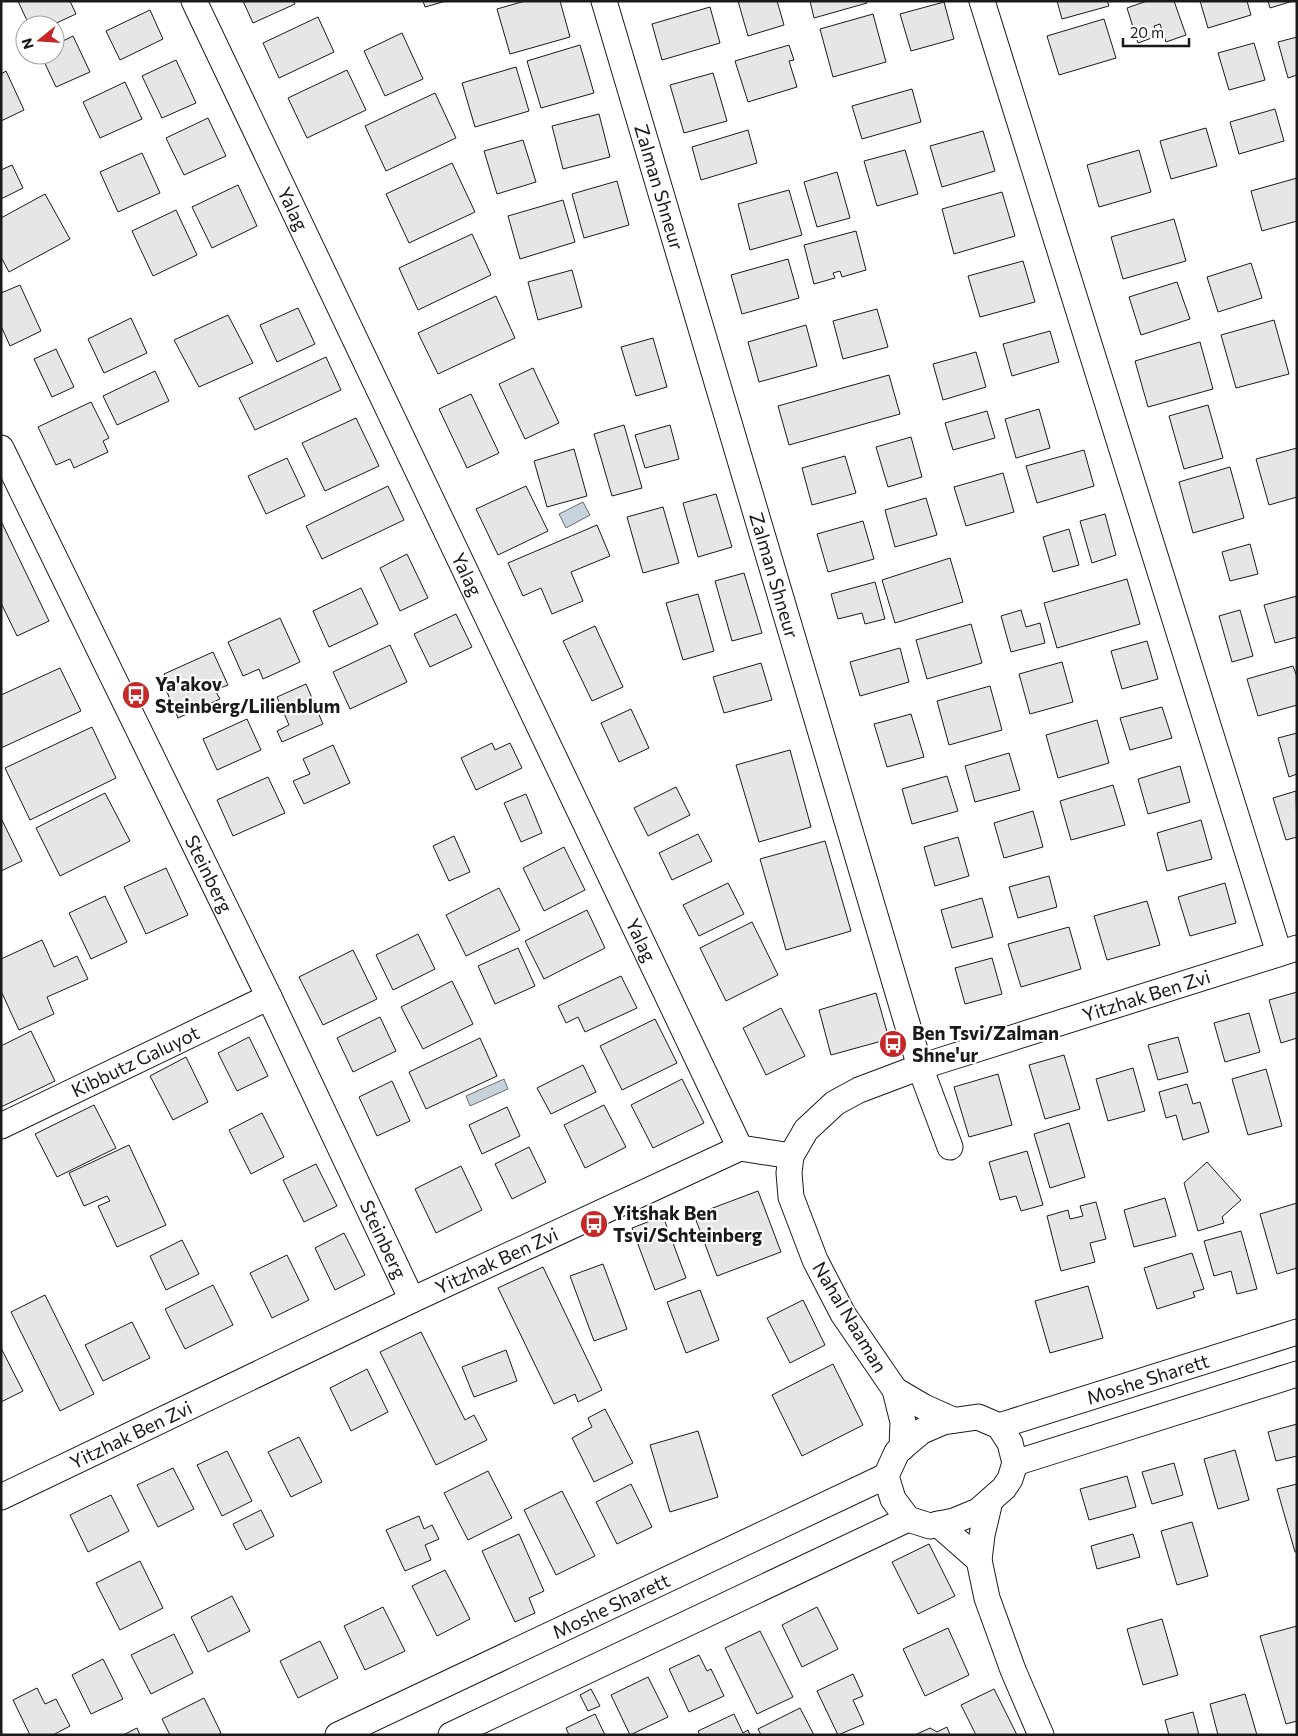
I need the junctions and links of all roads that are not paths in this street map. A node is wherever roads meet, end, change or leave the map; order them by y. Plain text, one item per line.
1 (194, 1) edge
2 (604, 1) edge
3 (982, 1) edge
4 (1, 448) edge
5 (1288, 951) edge
6 (269, 997) junction
7 (920, 1067) junction
8 (1, 1126) edge
9 (950, 1147) dead end
10 (740, 1148) junction
11 (791, 1156) junction
12 (412, 1300) junction
13 (1297, 1332) edge
14 (1297, 1374) edge
15 (895, 1390) junction
16 (953, 1420) junction
17 (999, 1426) junction
18 (902, 1448) junction
19 (1015, 1463) junction
20 (886, 1476) junction
21 (1, 1497) edge
22 (990, 1501) junction
23 (908, 1519) junction
24 (938, 1524) junction
25 (979, 1560) junction
26 (338, 1735) edge
27 (451, 1735) edge
28 (1041, 1735) edge

1 - 10 street, Yalag
2 - 7 street, Zalman Shneur
3 - 5 street
4 - 6 street, Steinberg
5 - 7 street, Yitzhak Ben Zvi
6 - 8 street, Kibbutz Galuyot
6 - 12 street, Steinberg
7 - 9 street, Zalman Shneur
7 - 11 street, Yitzhak Ben Zvi
10 - 11 street
10 - 12 street, Yitzhak Ben Zvi
11 - 15 street, Nahal Naaman
12 - 21 street, Yitzhak Ben Zvi
13 - 17 street, Moshe Sharett
14 - 19 street
15 - 16 street, Nahal Naaman
15 - 18 street, Nahal Naaman
16 - 17 street
16 - 18 street
17 - 19 street
18 - 20 street
19 - 22 street
20 - 23 street
20 - 26 street, Moshe Sharett
22 - 24 street
22 - 25 street
23 - 24 street
23 - 27 street
24 - 25 street
25 - 28 street

